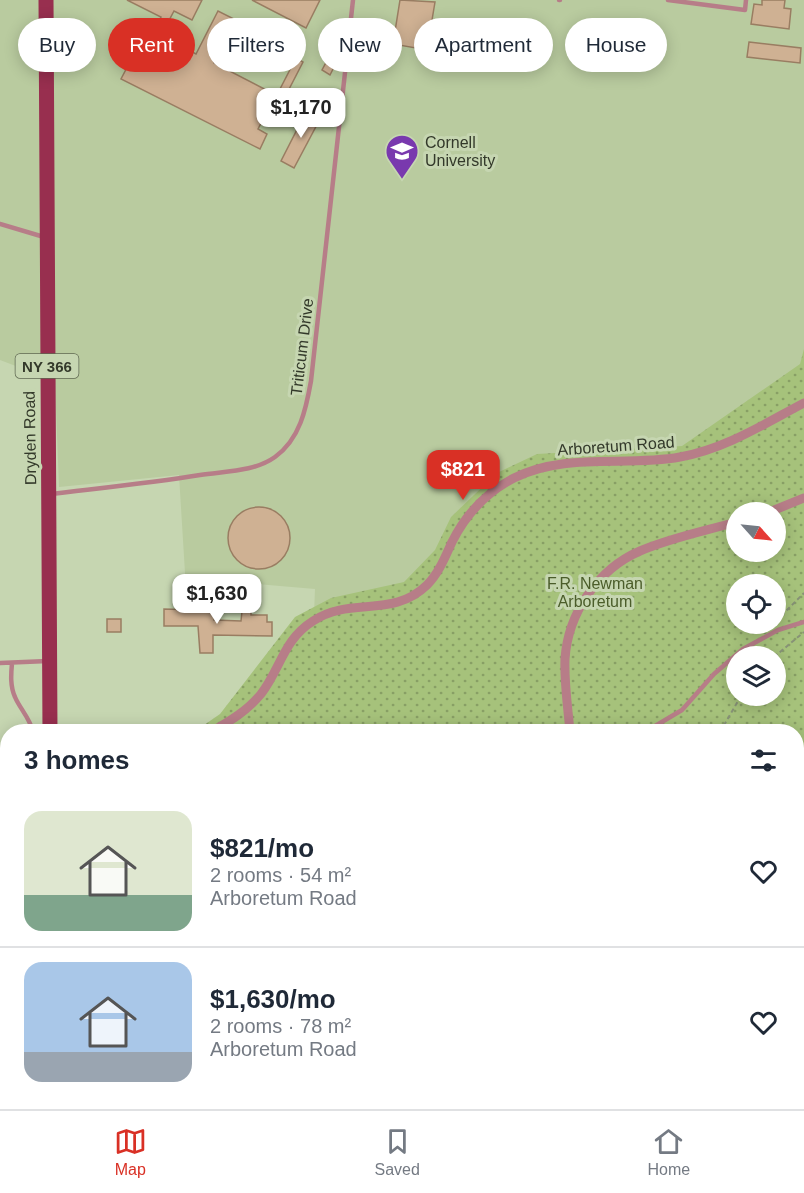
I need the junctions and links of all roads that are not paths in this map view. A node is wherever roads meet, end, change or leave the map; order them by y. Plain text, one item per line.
1 (46, 0) edge
2 (353, 0) edge
3 (668, 0) edge
4 (746, 0) edge
5 (0, 224) edge
6 (46, 237) junction
7 (804, 403) edge
8 (48, 494) junction
9 (804, 498) edge
10 (786, 505) edge
11 (726, 525) edge
12 (804, 622) edge
13 (50, 661) junction
14 (0, 663) edge
15 (12, 663) junction
16 (31, 724) edge
17 (50, 724) edge
18 (224, 724) edge
19 (569, 724) edge
20 (658, 724) edge

1 - 6 main road, Dryden Road / NY 366
2 - 8 lane, Triticum Drive
3 - 4 lane
5 - 6 lane
6 - 8 main road, Dryden Road / NY 366
7 - 18 street, Arboretum Road
8 - 13 main road, Dryden Road / NY 366
9 - 10 street
11 - 19 street
12 - 20 lane
13 - 15 lane
13 - 17 main road, Dryden Road / NY 366
14 - 15 lane
15 - 16 lane

